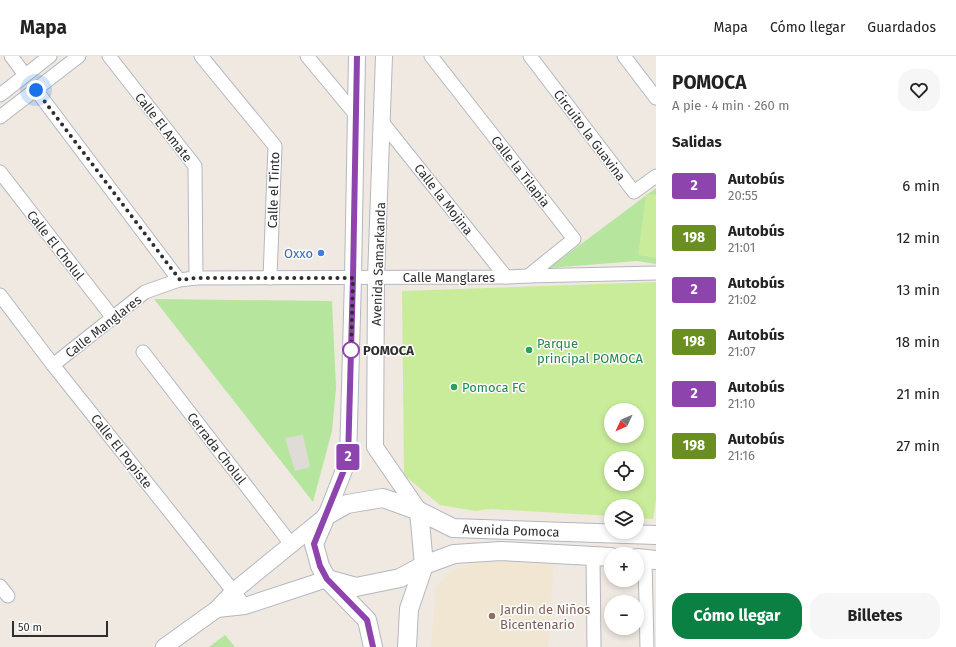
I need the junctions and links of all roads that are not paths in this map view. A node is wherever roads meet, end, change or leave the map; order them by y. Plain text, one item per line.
1 (11, 56) edge
2 (50, 56) edge
3 (80, 56) edge
4 (109, 56) edge
5 (201, 56) edge
6 (307, 56) edge
7 (357, 56) edge
8 (384, 56) edge
9 (431, 56) edge
10 (530, 56) edge
11 (624, 56) edge
12 (384, 73) junction
13 (357, 74) junction
14 (25, 75) junction
15 (36, 90) junction
16 (0, 95) edge
17 (656, 98) edge
18 (356, 116) junction
19 (0, 117) edge
20 (382, 122) junction
21 (0, 172) edge
22 (656, 176) edge
23 (656, 273) edge
24 (528, 276) junction
25 (506, 277) junction
26 (196, 278) junction
27 (270, 278) junction
28 (353, 278) junction
29 (376, 278) junction
30 (180, 280) junction
31 (0, 295) edge
32 (113, 318) junction
33 (143, 352) dead end
34 (53, 365) junction
35 (419, 511) junction
36 (326, 516) junction
37 (527, 530) junction
38 (656, 535) edge
39 (291, 544) junction
40 (526, 552) junction
41 (593, 556) junction
42 (604, 556) edge
43 (646, 558) edge
44 (424, 565) junction
45 (327, 579) junction
46 (234, 591) junction
47 (245, 606) junction
48 (217, 609) junction
49 (164, 647) edge
50 (373, 647) edge
51 (407, 647) edge
52 (594, 647) edge
53 (647, 647) edge

1 - 14 street
2 - 14 street
3 - 15 street
4 - 26 street, Calle El Amate
5 - 27 street, Calle el Tinto
6 - 18 street
7 - 13 street, Avenida Samarkanda
8 - 12 street, Avenida Samarkanda
9 - 24 street, Calle la Tilapia
10 - 22 street, Circuito la Guavina
11 - 17 street
12 - 13 street
12 - 20 street, Avenida Samarkanda
13 - 18 street, Avenida Samarkanda
14 - 16 street
15 - 19 street
15 - 30 street
18 - 28 street, Avenida Samarkanda
20 - 25 street, Calle la Mojina
20 - 29 street, Avenida Samarkanda
21 - 32 street, Calle El Cholul
23 - 24 street, Calle Manglares
24 - 25 street, Calle Manglares
25 - 29 street, Calle Manglares
26 - 27 street, Calle Manglares
26 - 30 street, Calle Manglares
27 - 28 street, Calle Manglares
28 - 29 street, Calle Manglares
28 - 36 street, Avenida Samarkanda
29 - 35 street, Avenida Samarkanda
30 - 32 street, Calle Manglares
31 - 34 street, Calle El Popiste
32 - 34 street, Calle Manglares
33 - 39 street, Cerrada Cholul
34 - 46 street, Calle El Popiste
35 - 36 main road, Avenida Pomoca
35 - 37 main road, Avenida Pomoca
35 - 44 main road, Avenida Samarkanda
36 - 39 street, Avenida Pomoca
36 - 45 main road, Avenida Samarkanda
37 - 38 main road, Avenida Pomoca
37 - 40 street
39 - 46 street, Avenida Pomoca
40 - 41 main road, Avenida Pomoca
40 - 44 main road, Avenida Pomoca
41 - 42 main road, Avenida Pomoca
41 - 52 street
43 - 53 street
44 - 45 main road, Avenida Pomoca
44 - 51 main road, Avenida Samarkanda
45 - 47 street, Avenida Pomoca
45 - 50 main road, Avenida Samarkanda
46 - 47 street, Calle El Popiste
46 - 48 street, Avenida Pomoca
47 - 48 street, Avenida Pomoca
48 - 49 street, Avenida Pomoca

